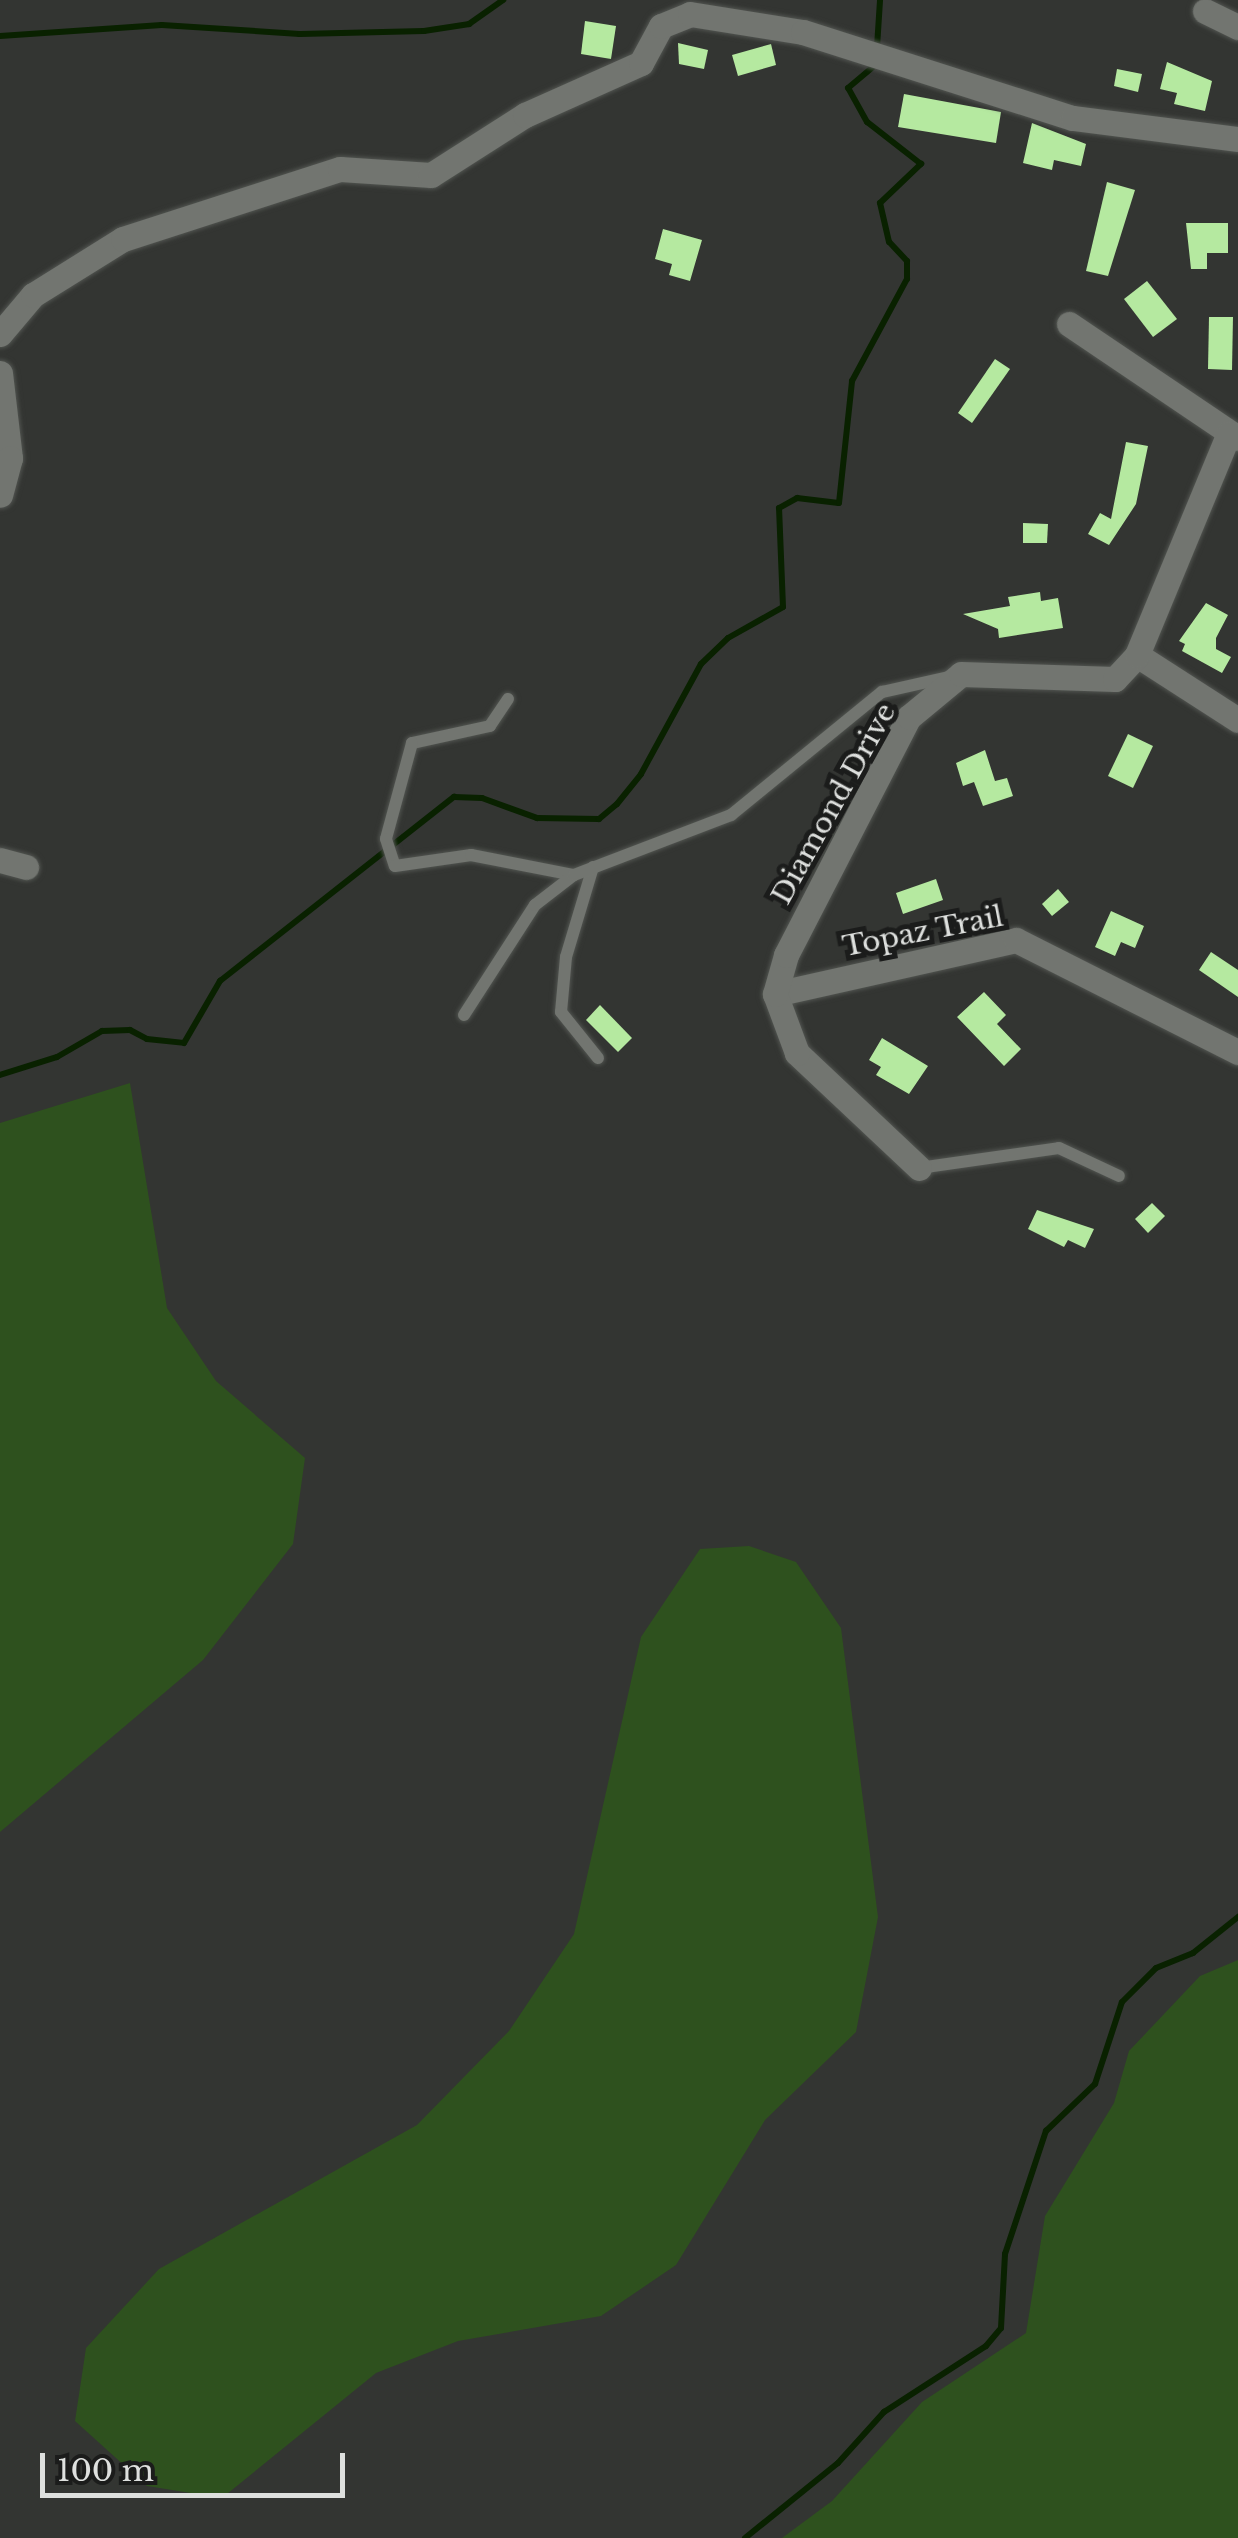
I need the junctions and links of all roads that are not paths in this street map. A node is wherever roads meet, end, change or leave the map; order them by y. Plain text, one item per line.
1 (1206, 10) dead end
2 (1238, 27) edge
3 (1238, 139) edge
4 (1069, 324) dead end
5 (0, 334) edge
6 (0, 373) edge
7 (1234, 436) edge
8 (0, 494) edge
9 (1138, 655) junction
10 (961, 674) junction
11 (508, 699) dead end
12 (1238, 720) edge
13 (0, 860) edge
14 (26, 867) dead end
15 (594, 867) junction
16 (574, 875) junction
17 (774, 994) junction
18 (464, 1015) dead end
19 (1238, 1052) edge
20 (598, 1058) dead end
21 (919, 1168) joint
22 (1119, 1176) dead end

1 - 2 street
3 - 5 street
4 - 7 street
6 - 8 street
7 - 9 street
9 - 10 street
9 - 12 street
10 - 15 lane
10 - 17 street, Diamond Drive
11 - 16 lane
13 - 14 street
15 - 16 lane
15 - 20 lane
16 - 18 lane
17 - 19 street, Topaz Trail
17 - 21 street
21 - 22 lane

